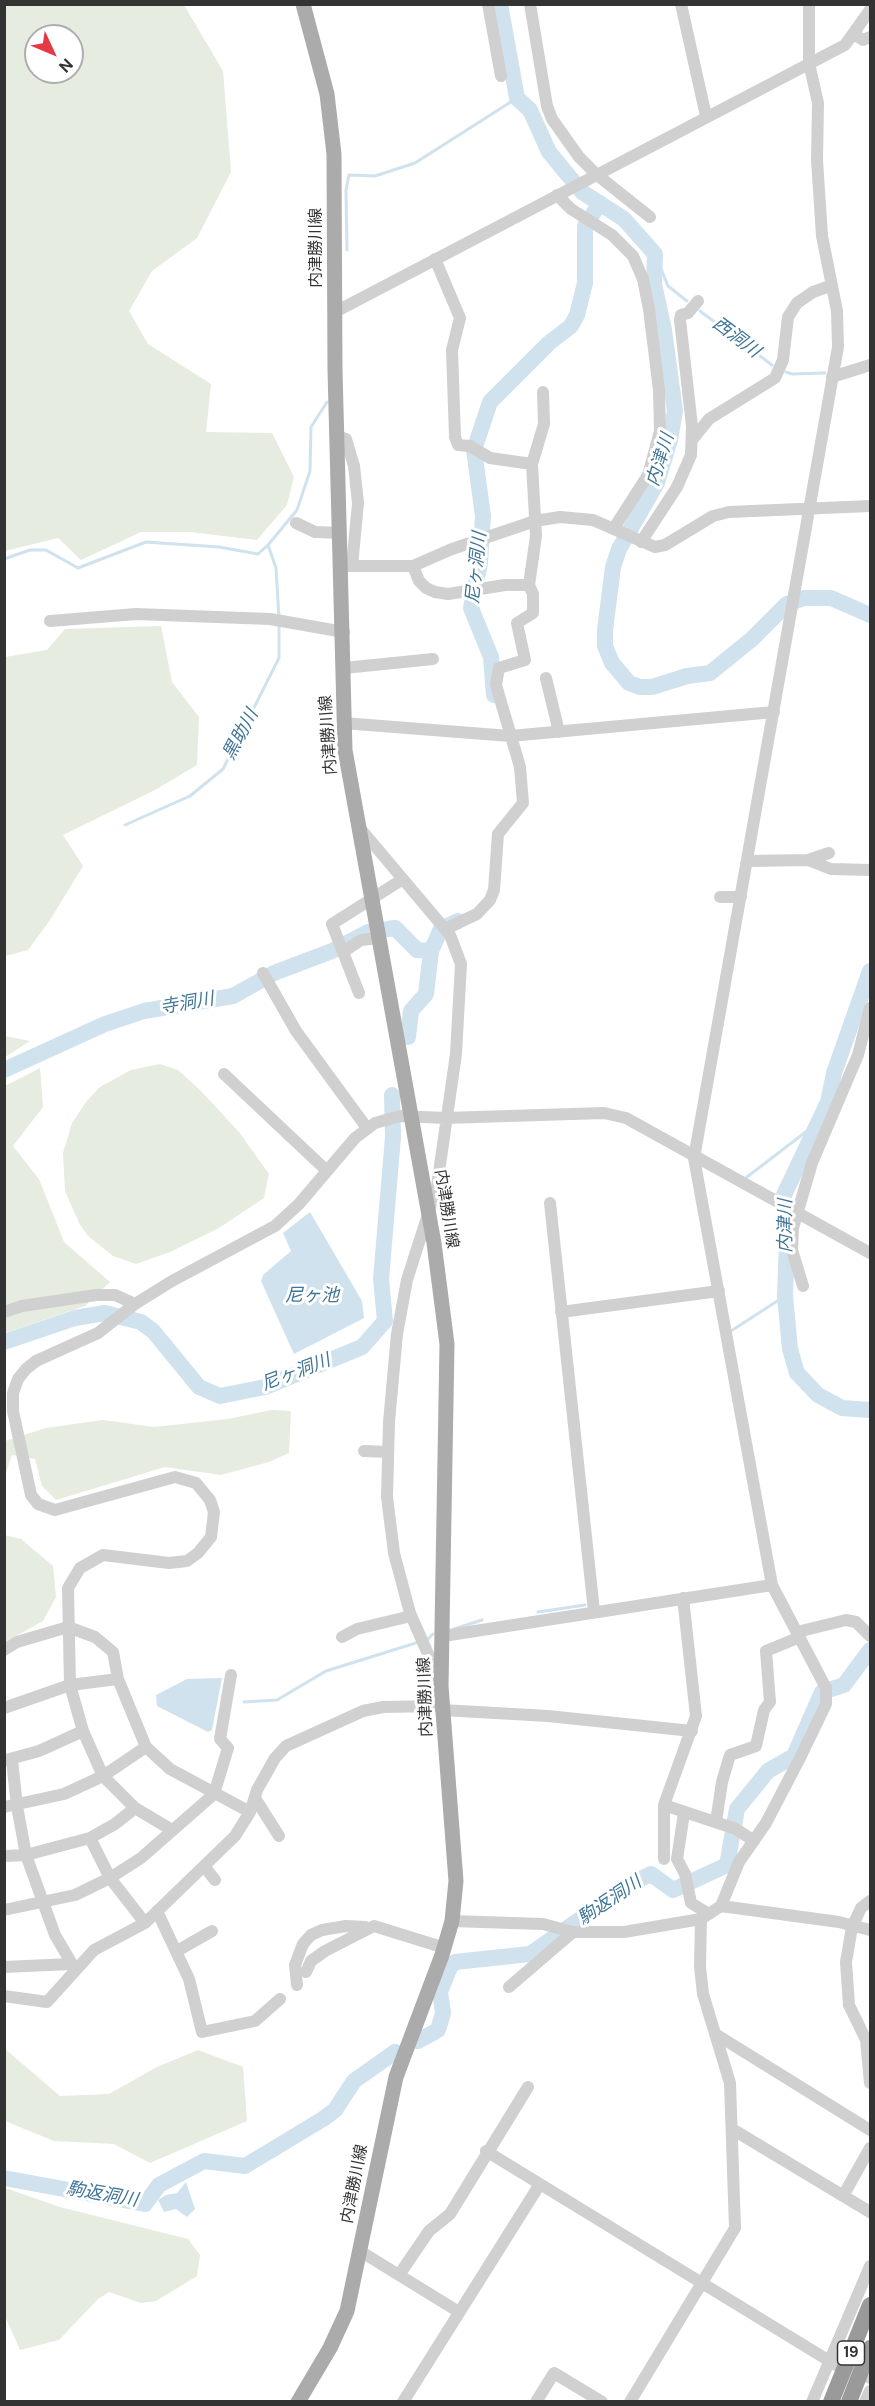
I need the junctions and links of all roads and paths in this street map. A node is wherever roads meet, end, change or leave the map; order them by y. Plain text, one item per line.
1 (303, 4) edge
2 (488, 4) edge
3 (530, 4) edge
4 (681, 4) edge
5 (809, 4) edge
6 (870, 10) edge
7 (855, 35) junction
8 (870, 37) edge
9 (809, 63) junction
10 (501, 76) dead end
11 (706, 116) junction
12 (596, 174) junction
13 (557, 195) junction
14 (650, 217) dead end
15 (435, 259) junction
16 (830, 286) junction
17 (698, 301) dead end
18 (334, 312) junction
19 (870, 364) edge
20 (832, 377) junction
21 (543, 392) dead end
22 (337, 436) junction
23 (692, 440) junction
24 (532, 464) junction
25 (870, 506) edge
26 (809, 508) junction
27 (535, 521) junction
28 (296, 523) dead end
29 (614, 528) junction
30 (340, 533) junction
31 (640, 542) junction
32 (347, 566) junction
33 (413, 567) junction
34 (529, 585) junction
35 (50, 621) dead end
36 (344, 632) junction
37 (433, 659) dead end
38 (344, 668) junction
39 (546, 678) dead end
40 (774, 712) junction
41 (343, 723) junction
42 (559, 732) junction
43 (510, 736) junction
44 (358, 826) junction
45 (829, 853) dead end
46 (808, 860) junction
47 (748, 861) junction
48 (870, 870) edge
49 (403, 879) junction
50 (720, 897) dead end
51 (741, 897) junction
52 (373, 900) junction
53 (445, 929) junction
54 (380, 938) junction
55 (343, 952) junction
56 (263, 973) dead end
57 (359, 993) dead end
58 (870, 1008) edge
59 (224, 1074) dead end
60 (400, 1117) junction
61 (445, 1118) junction
62 (368, 1128) junction
63 (694, 1158) junction
64 (327, 1171) junction
65 (550, 1203) dead end
66 (797, 1213) junction
67 (429, 1214) junction
68 (870, 1253) edge
69 (803, 1286) dead end
70 (719, 1291) junction
71 (135, 1304) junction
72 (561, 1311) junction
73 (4, 1312) edge
74 (364, 1451) dead end
75 (388, 1452) junction
76 (772, 1585) junction
77 (682, 1598) junction
78 (594, 1611) junction
79 (411, 1616) junction
80 (68, 1627) junction
81 (798, 1634) junction
82 (443, 1635) junction
83 (870, 1636) edge
84 (342, 1637) dead end
85 (4, 1650) edge
86 (231, 1675) dead end
87 (118, 1679) junction
88 (70, 1685) junction
89 (441, 1686) junction
90 (4, 1708) edge
91 (442, 1708) junction
92 (83, 1731) junction
93 (692, 1731) junction
94 (146, 1747) junction
95 (8, 1760) edge
96 (103, 1776) junction
97 (214, 1794) junction
98 (255, 1798) junction
99 (664, 1805) junction
100 (11, 1806) edge
101 (135, 1808) junction
102 (250, 1812) junction
103 (684, 1813) junction
104 (716, 1822) junction
105 (172, 1830) junction
106 (279, 1836) dead end
107 (90, 1838) junction
108 (754, 1841) junction
109 (26, 1855) junction
110 (4, 1856) edge
111 (664, 1859) dead end
112 (204, 1866) junction
113 (110, 1878) junction
114 (214, 1880) dead end
115 (870, 1900) edge
116 (42, 1904) junction
117 (721, 1906) junction
118 (4, 1910) edge
119 (157, 1911) junction
120 (705, 1916) junction
121 (452, 1921) junction
122 (145, 1923) junction
123 (367, 1927) junction
124 (852, 1927) junction
125 (870, 1930) edge
126 (213, 1931) dead end
127 (573, 1932) junction
128 (445, 1947) junction
129 (177, 1951) junction
130 (73, 1966) junction
131 (4, 1967) edge
132 (306, 1972) dead end
133 (297, 1985) dead end
134 (509, 1987) dead end
135 (4, 1996) edge
136 (280, 1999) dead end
137 (717, 2035) junction
138 (870, 2083) edge
139 (528, 2087) dead end
140 (732, 2129) junction
141 (870, 2130) edge
142 (870, 2148) edge
143 (486, 2151) junction
144 (540, 2184) junction
145 (843, 2196) junction
146 (870, 2212) edge
147 (360, 2251) junction
148 (870, 2266) edge
149 (399, 2275) junction
150 (703, 2284) junction
151 (870, 2305) edge
152 (459, 2313) junction
153 (870, 2348) edge
154 (833, 2364) junction
155 (870, 2391) edge
156 (298, 2402) edge
157 (403, 2402) edge
158 (536, 2402) edge
159 (602, 2402) edge
160 (630, 2402) edge
161 (812, 2402) edge
162 (831, 2402) edge
163 (849, 2402) edge
164 (866, 2402) edge

1 - 18 main road, 内津勝川線
2 - 10 street
3 - 12 street
4 - 11 street
5 - 9 street
6 - 7 street
7 - 8 street
7 - 9 street
9 - 11 street
9 - 16 street
11 - 12 street
12 - 13 street
12 - 14 street
13 - 15 street
13 - 29 street
15 - 18 street
15 - 24 street
16 - 20 street
16 - 23 street
17 - 23 street
18 - 22 main road, 内津勝川線
19 - 20 street
20 - 26 street
21 - 24 street
22 - 30 main road, 内津勝川線
22 - 32 street
23 - 31 street
24 - 27 street
25 - 26 street
26 - 31 street
26 - 40 street
27 - 29 street
27 - 33 street
27 - 34 street
28 - 30 street
29 - 31 street
30 - 32 main road, 内津勝川線
32 - 33 street
32 - 36 main road, 内津勝川線
33 - 34 street
34 - 43 street
35 - 36 street
36 - 38 main road, 内津勝川線
37 - 38 street
38 - 41 main road, 内津勝川線
39 - 42 street
40 - 42 street
40 - 47 street
41 - 43 street
41 - 44 main road, 内津勝川線
42 - 43 street
43 - 53 street
44 - 49 street
44 - 52 main road, 内津勝川線
45 - 46 street
46 - 47 street
46 - 48 street
47 - 51 street
49 - 52 street
49 - 53 street
50 - 51 street
51 - 63 street
52 - 54 main road, 内津勝川線
52 - 55 street
53 - 61 street
54 - 55 street
54 - 60 main road, 内津勝川線
55 - 57 street
56 - 62 street
58 - 66 street
59 - 64 street
60 - 61 street
60 - 62 street
60 - 67 main road, 内津勝川線
61 - 63 street
61 - 67 street
62 - 64 street
63 - 66 street
63 - 70 street
64 - 71 street
65 - 72 street
66 - 68 street
66 - 69 street
67 - 75 street
67 - 82 main road, 内津勝川線
70 - 72 street
70 - 76 street
71 - 73 street
71 - 80 street
72 - 78 street
74 - 75 street
75 - 79 street
76 - 77 street
76 - 81 street
77 - 78 street
77 - 93 street
78 - 82 street
79 - 84 street
79 - 89 street
80 - 85 street
80 - 87 street
80 - 88 street
81 - 83 street
81 - 104 street
81 - 108 street
82 - 89 main road, 内津勝川線
86 - 97 street
87 - 88 street
87 - 94 street
88 - 90 street
88 - 92 street
89 - 91 main road, 内津勝川線
91 - 93 street
91 - 98 street
91 - 121 main road, 内津勝川線
92 - 95 street
92 - 96 street
93 - 99 street
94 - 96 street
94 - 97 street
95 - 100 street
96 - 100 street
96 - 101 street
97 - 102 street
97 - 105 street
98 - 102 street
98 - 106 street
99 - 103 street
99 - 111 street
100 - 109 street
101 - 105 street
101 - 107 street
102 - 112 street
103 - 104 street
103 - 120 street
104 - 108 street
105 - 113 street
107 - 109 street
107 - 113 street
108 - 117 street
109 - 110 street
109 - 116 street
112 - 114 street
112 - 119 street
113 - 116 street
113 - 122 street
115 - 124 street
116 - 118 street
116 - 130 street
117 - 120 street
117 - 124 street
119 - 122 street
119 - 129 street
120 - 127 street
120 - 137 street
121 - 127 street
121 - 128 main road, 内津勝川線
122 - 130 street
123 - 128 street
123 - 132 street
123 - 133 street
124 - 125 street
124 - 138 street
126 - 129 street
127 - 134 street
128 - 147 main road, 内津勝川線
129 - 136 street
130 - 131 street
130 - 135 street
137 - 140 street
137 - 141 street
139 - 143 street
140 - 145 street
140 - 150 street
142 - 145 street
143 - 144 street
143 - 149 street
144 - 150 street
144 - 152 street
145 - 146 street
147 - 149 street
147 - 156 main road, 内津勝川線
148 - 154 street
149 - 152 street
150 - 154 street
150 - 160 street
151 - 162 highway, 19
152 - 157 street
153 - 163 highway, 19
154 - 161 street
155 - 164 street
158 - 159 street

